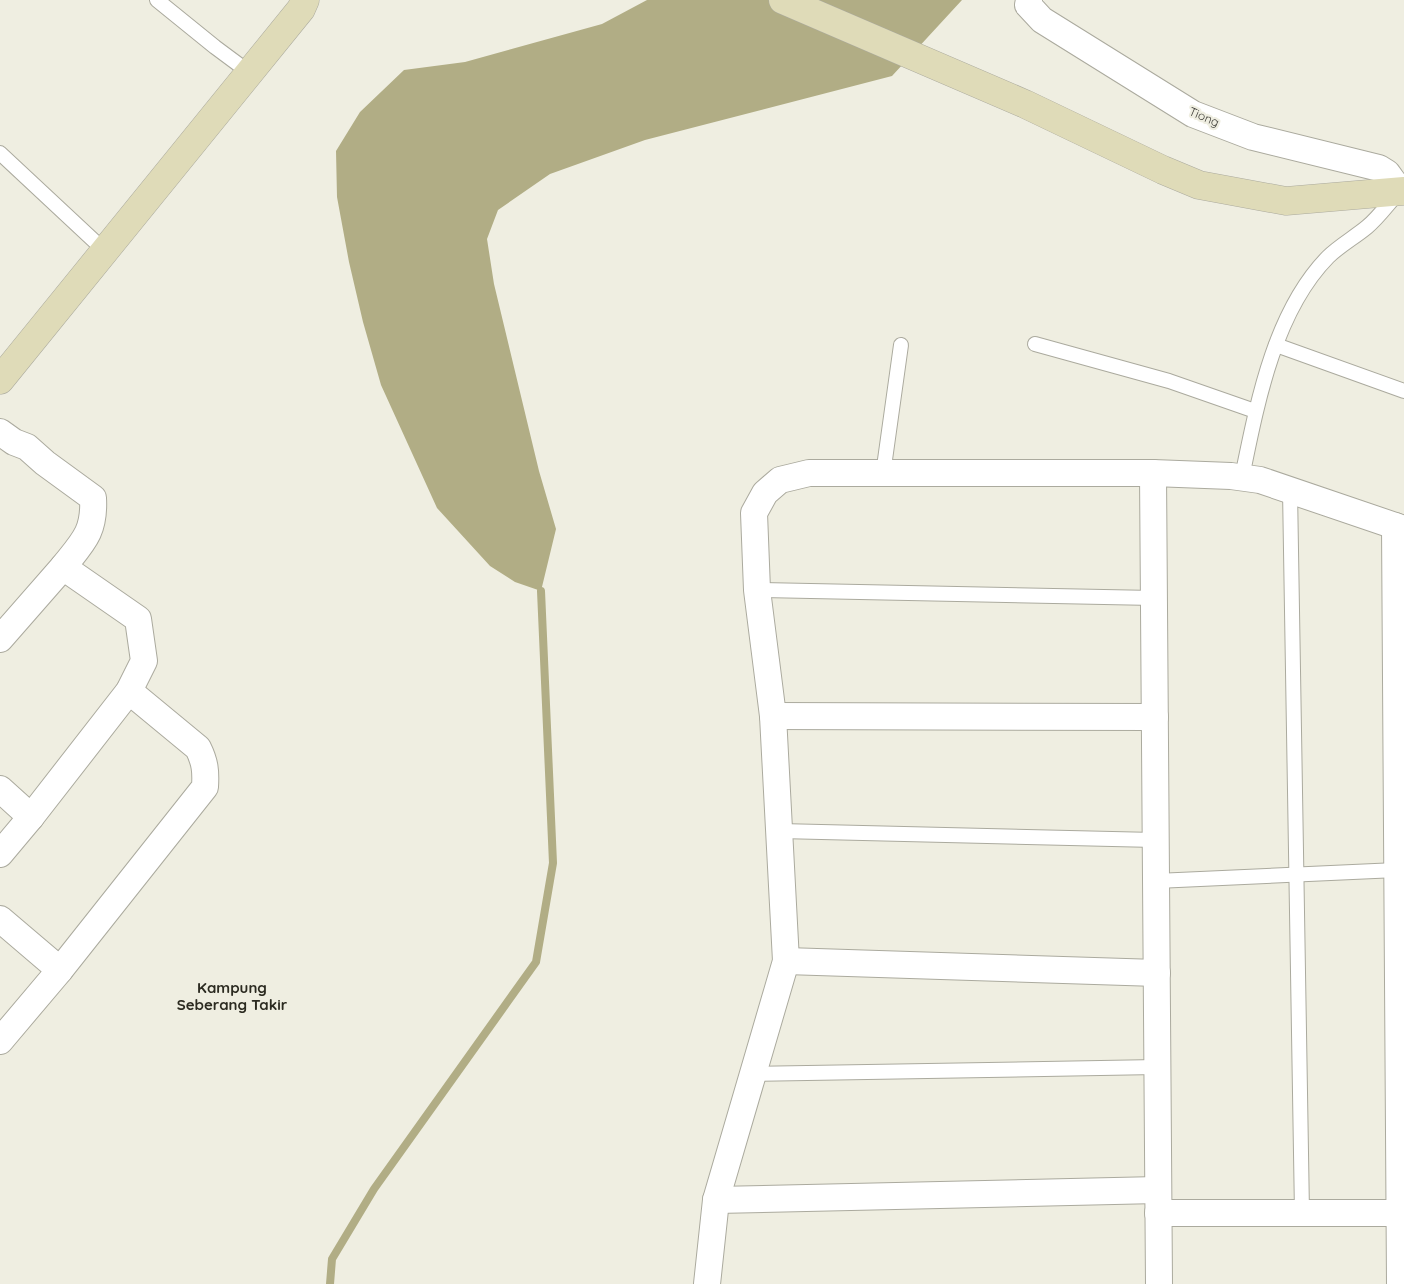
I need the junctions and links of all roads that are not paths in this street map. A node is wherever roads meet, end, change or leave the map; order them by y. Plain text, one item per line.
1 (157, 0) edge
2 (305, 0) edge
3 (783, 0) edge
4 (1028, 0) edge
5 (250, 73) junction
6 (0, 153) edge
7 (1402, 191) edge
8 (105, 251) junction
9 (1035, 344) dead end
10 (901, 345) dead end
11 (1276, 345) junction
12 (0, 380) edge
13 (1404, 391) edge
14 (1256, 411) junction
15 (0, 432) edge
16 (1153, 473) junction
17 (883, 474) junction
18 (1242, 477) junction
19 (1290, 490) junction
20 (1400, 527) edge
21 (63, 567) junction
22 (757, 590) junction
23 (1154, 598) junction
24 (0, 639) edge
25 (129, 691) junction
26 (773, 716) junction
27 (1155, 717) junction
28 (0, 789) edge
29 (31, 817) junction
30 (780, 831) junction
31 (1156, 840) junction
32 (0, 854) edge
33 (1296, 875) junction
34 (1156, 880) junction
35 (1400, 880) edge
36 (0, 919) edge
37 (786, 961) junction
38 (60, 970) junction
39 (1156, 973) junction
40 (0, 1041) edge
41 (1158, 1067) junction
42 (754, 1074) junction
43 (716, 1200) junction
44 (1158, 1202) junction
45 (1302, 1213) junction
46 (1402, 1213) edge
47 (707, 1284) edge
48 (1159, 1284) edge
49 (1400, 1284) edge

1 - 5 lane
2 - 5 street
3 - 7 street
4 - 7 street, Tiong
5 - 8 street
6 - 8 lane
7 - 11 lane
8 - 12 street
9 - 14 lane
10 - 17 lane
11 - 13 lane
11 - 14 lane
14 - 18 lane
15 - 21 street
16 - 17 street
16 - 18 street
16 - 23 street
17 - 22 street
18 - 19 street
19 - 20 street
19 - 33 lane
20 - 35 street
21 - 24 street
21 - 25 street
22 - 23 lane
22 - 26 street
23 - 27 street
25 - 29 street
25 - 38 street
26 - 27 street
26 - 30 street
27 - 31 street
28 - 29 street
29 - 32 street
30 - 31 lane
30 - 37 street
31 - 34 street
33 - 34 lane
33 - 35 lane
33 - 45 lane
34 - 39 street
35 - 46 street
36 - 38 street
37 - 39 street
37 - 42 street
38 - 40 street
39 - 41 street
41 - 42 lane
41 - 44 street
42 - 43 street
43 - 44 street
43 - 47 street
44 - 45 street
44 - 48 street
45 - 46 street
46 - 49 street

